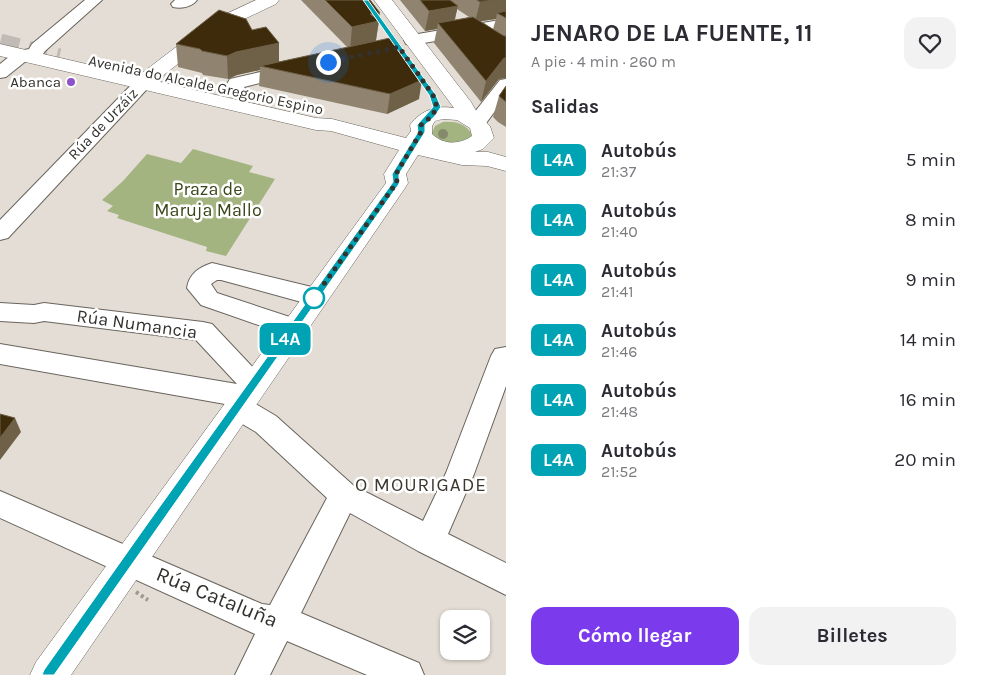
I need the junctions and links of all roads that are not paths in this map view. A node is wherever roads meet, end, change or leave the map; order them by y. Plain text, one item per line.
1 (94, 0) edge
2 (270, 0) edge
3 (366, 0) edge
4 (383, 0) edge
5 (451, 14) edge
6 (506, 24) edge
7 (471, 29) junction
8 (0, 36) edge
9 (412, 40) junction
10 (492, 42) edge
11 (21, 50) edge
12 (307, 66) edge
13 (0, 73) edge
14 (150, 79) junction
15 (506, 84) edge
16 (201, 90) junction
17 (237, 90) junction
18 (476, 123) junction
19 (379, 131) junction
20 (429, 141) junction
21 (506, 146) edge
22 (506, 163) edge
23 (0, 208) edge
24 (21, 210) junction
25 (0, 233) edge
26 (316, 297) junction
27 (0, 312) edge
28 (293, 328) junction
29 (0, 354) edge
30 (504, 356) dead end
31 (245, 396) junction
32 (344, 495) junction
33 (0, 504) edge
34 (430, 541) junction
35 (127, 562) junction
36 (506, 580) edge
37 (279, 622) junction
38 (49, 675) edge
39 (252, 675) edge
40 (407, 675) edge

1 - 11 street
2 - 14 main road, Rúa de Urzáiz
3 - 20 main road
4 - 9 main road
5 - 7 street
6 - 7 street
7 - 9 street
7 - 10 street
8 - 11 main road, Avenida do Alcalde Gregorio Espino
9 - 18 main road
11 - 13 street
11 - 14 main road, Avenida do Alcalde Gregorio Espino
12 - 17 street
14 - 16 main road, Avenida do Alcalde Gregorio Espino
14 - 24 street, Rúa de Urzáiz
15 - 18 street
16 - 17 main road, Avenida do Alcalde Gregorio Espino
16 - 19 main road, Avenida do Alcalde Gregorio Espino
17 - 19 main road, Avenida do Alcalde Gregorio Espino
18 - 20 main road
18 - 20 main road
18 - 21 main road
19 - 20 main road, Avenida do Alcalde Gregorio Espino
19 - 20 main road
20 - 22 main road
20 - 26 main road
23 - 24 street
24 - 25 street, Rúa de Urzáiz
26 - 28 main road
26 - 28 street
27 - 31 street, Rúa Numancia
28 - 31 main road
29 - 31 street
30 - 34 street
31 - 32 street, Rúa Numancia
31 - 35 main road
32 - 34 street, Rúa Numancia
32 - 37 street
33 - 35 street, Rúa Cataluña
34 - 36 street, Rúa Numancia
35 - 37 street, Rúa Cataluña
35 - 38 main road
37 - 39 street
37 - 40 street, Rúa Cataluña

